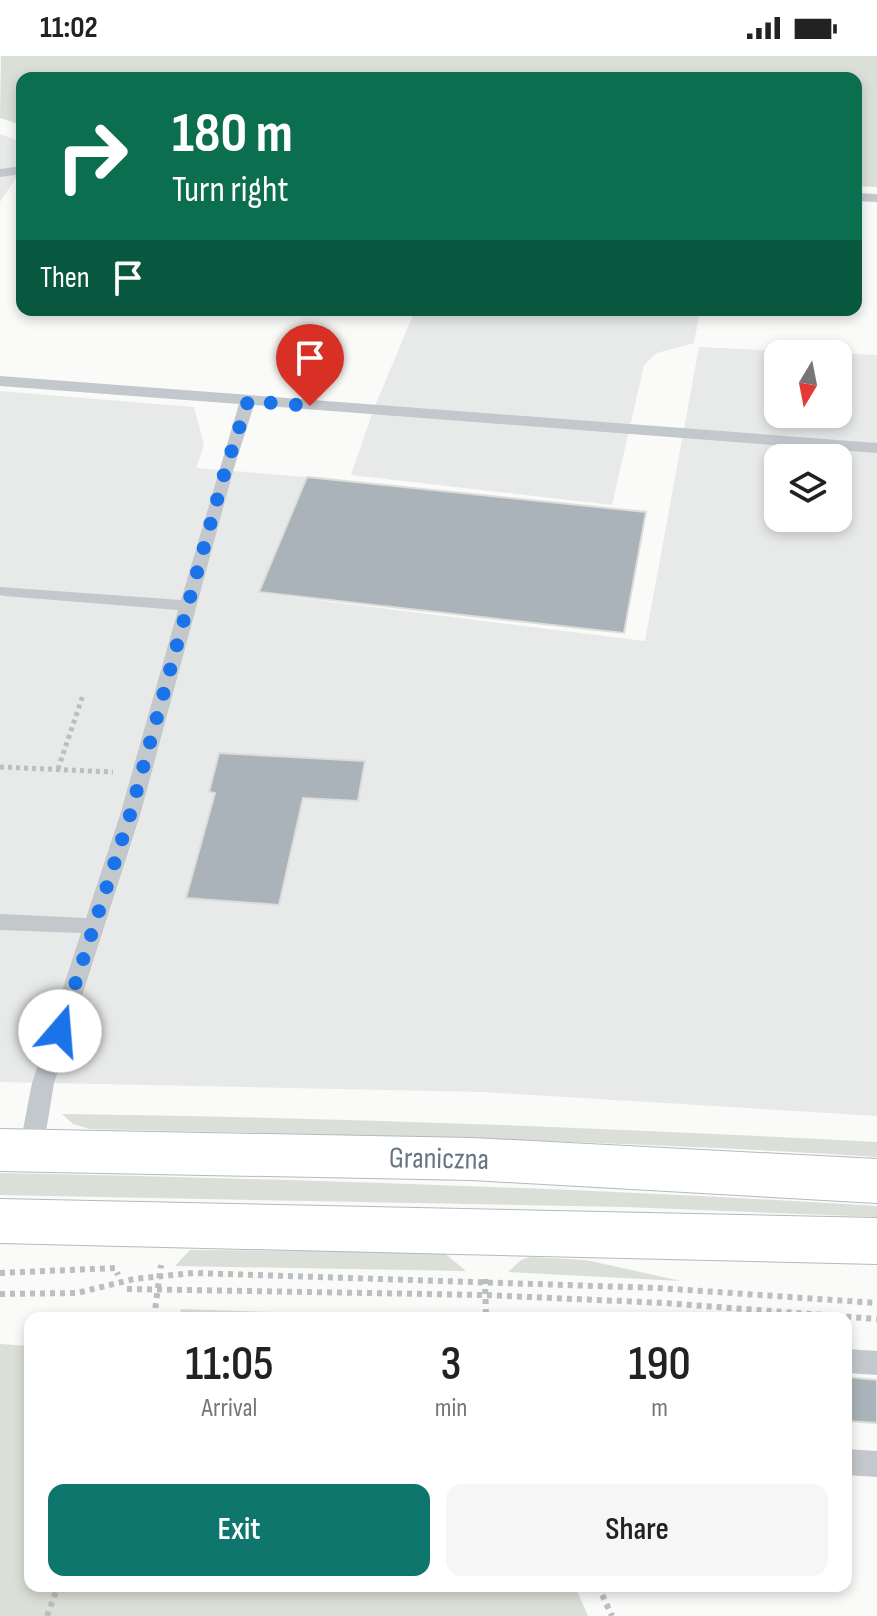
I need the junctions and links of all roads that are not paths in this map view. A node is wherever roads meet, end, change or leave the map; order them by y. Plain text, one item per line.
1 (0, 381) edge
2 (248, 401) junction
3 (877, 448) edge
4 (4, 591) dead end
5 (189, 606) junction
6 (0, 922) edge
7 (94, 926) junction
8 (16, 1150) edge
9 (877, 1181) edge
10 (0, 1221) edge
11 (877, 1241) edge
12 (852, 1361) edge
13 (877, 1363) edge
14 (852, 1462) edge
15 (877, 1464) edge

1 - 2 lane
2 - 3 lane
2 - 5 lane
4 - 5 lane
5 - 7 lane
6 - 7 lane
7 - 8 lane
8 - 9 main road, Graniczna
10 - 11 main road
12 - 13 lane
14 - 15 lane

